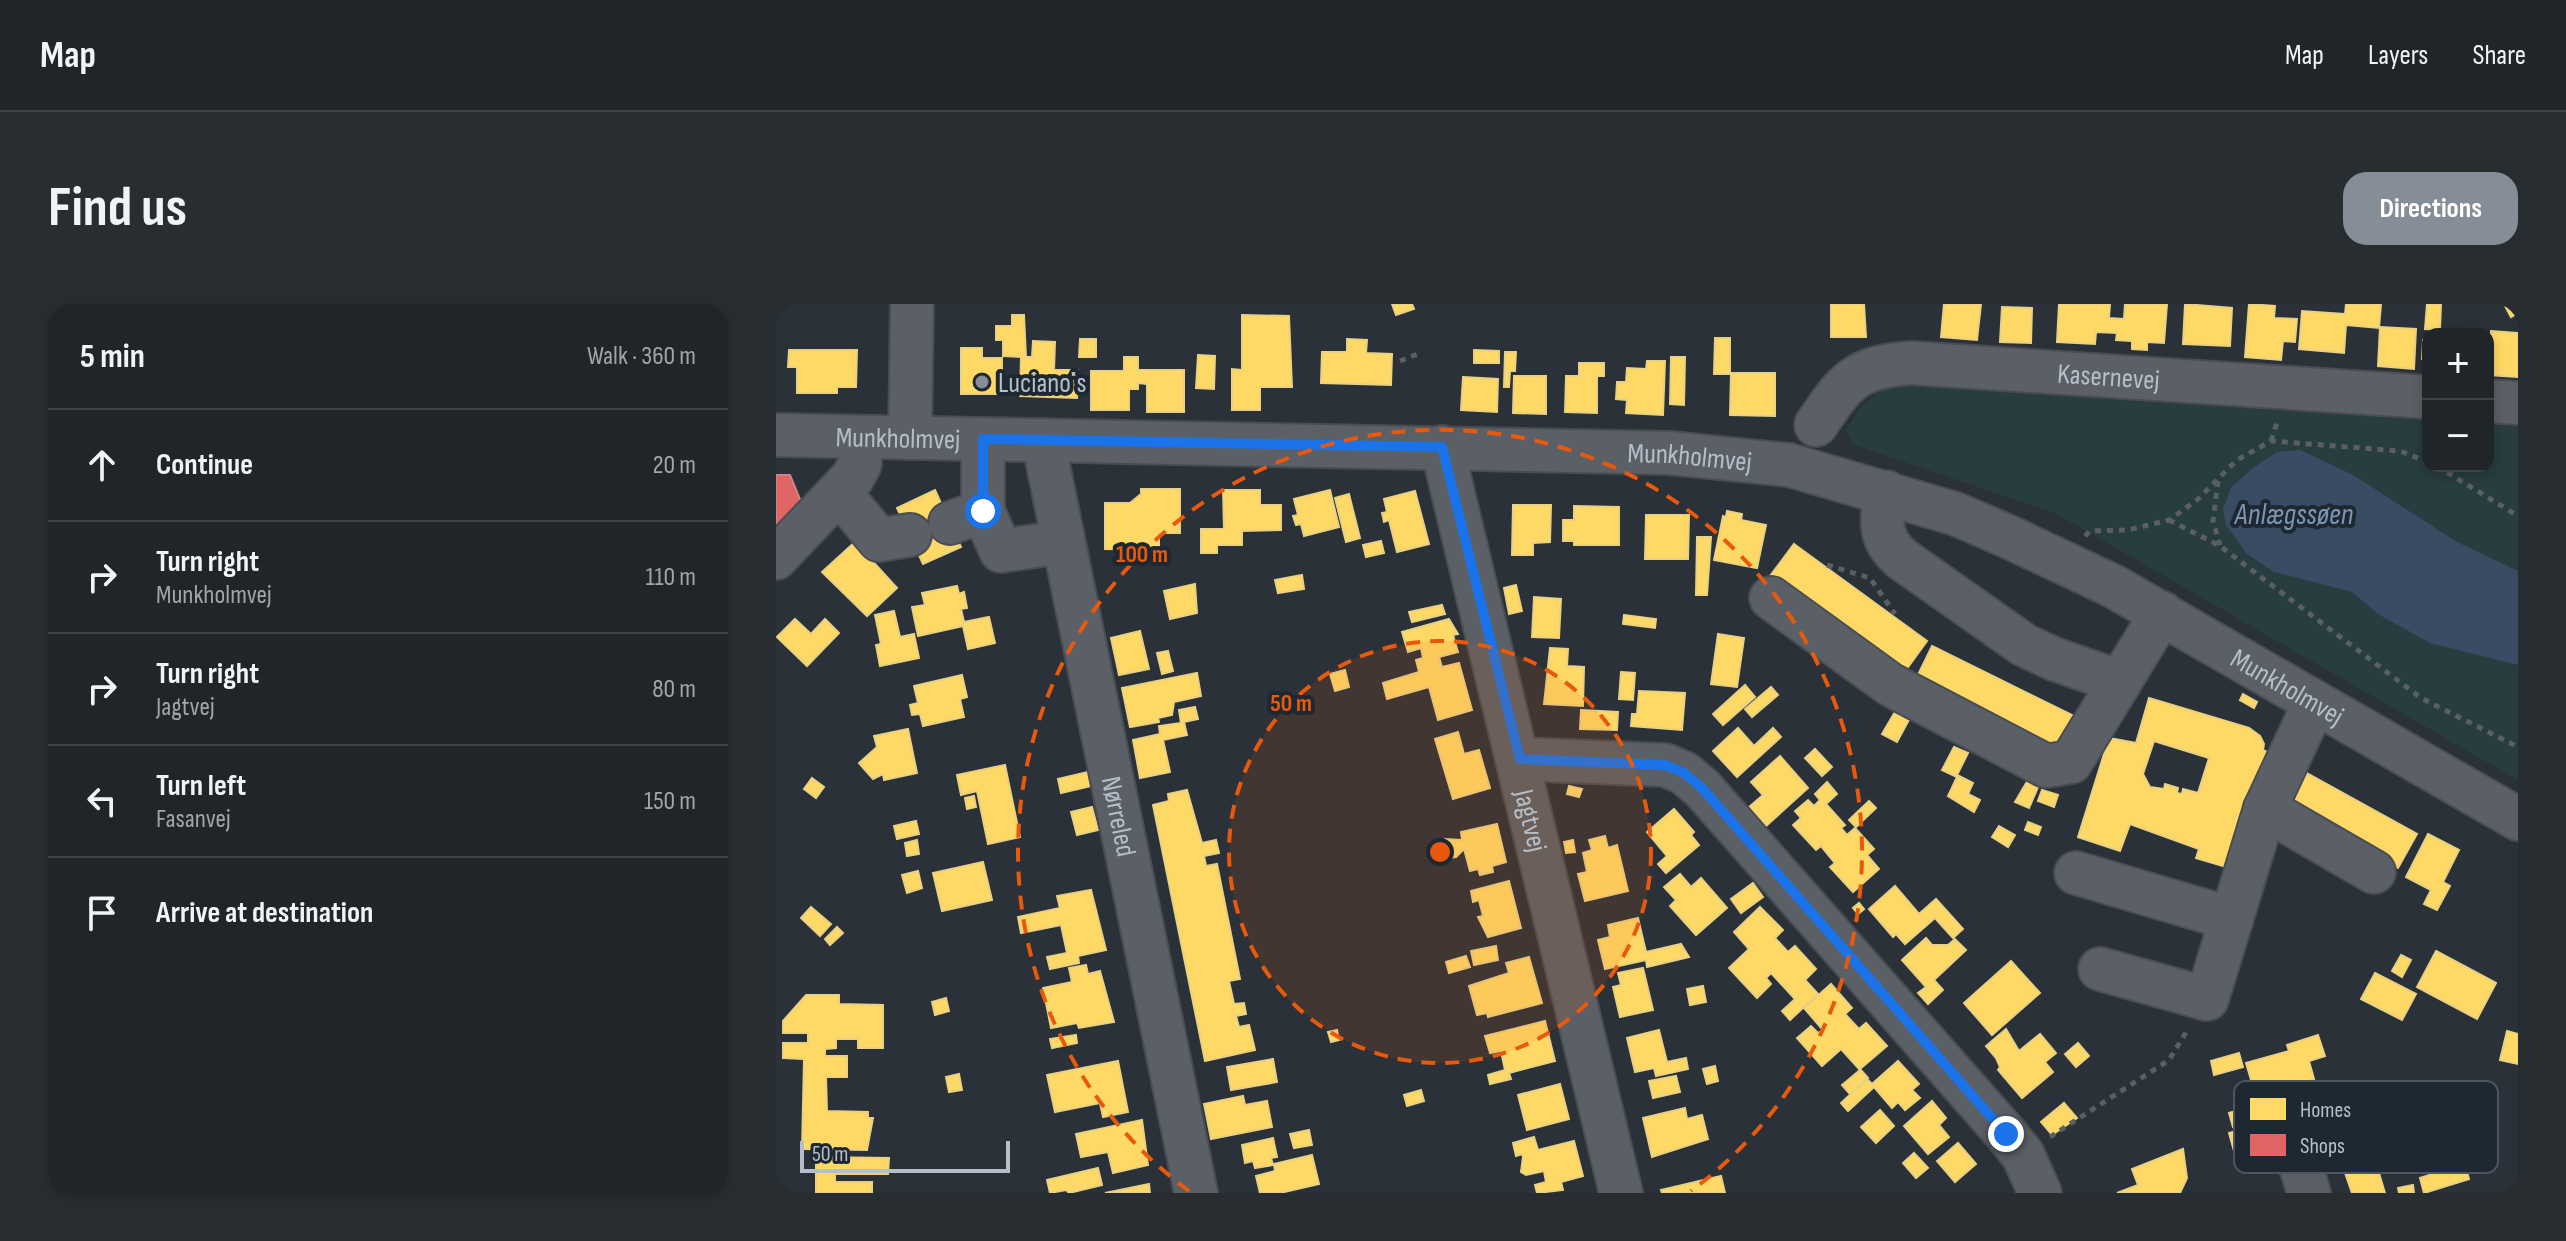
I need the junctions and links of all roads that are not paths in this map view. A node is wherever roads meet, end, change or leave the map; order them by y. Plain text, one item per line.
1 (912, 304) edge
2 (2422, 397) edge
3 (2494, 401) edge
4 (2518, 403) edge
5 (1816, 425) dead end
6 (776, 435) edge
7 (861, 438) junction
8 (910, 438) junction
9 (983, 439) junction
10 (1043, 440) junction
11 (1442, 447) junction
12 (839, 492) junction
13 (1886, 492) junction
14 (910, 535) dead end
15 (1063, 542) junction
16 (776, 558) edge
17 (1771, 598) dead end
18 (2162, 613) junction
19 (2120, 682) junction
20 (2315, 702) junction
21 (1520, 759) junction
22 (2265, 809) junction
23 (2518, 819) edge
24 (2374, 872) dead end
25 (2076, 873) dead end
26 (2232, 919) junction
27 (2100, 969) dead end
28 (2303, 1173) edge
29 (1196, 1193) edge
30 (1621, 1193) edge
31 (2040, 1193) edge
32 (2309, 1193) edge

1 - 8 street
2 - 5 street, Kasernevej
3 - 4 street
6 - 7 street, Munkholmvej
7 - 8 street, Munkholmvej
7 - 12 street
8 - 9 street, Munkholmvej
9 - 10 street, Munkholmvej
9 - 15 street
10 - 11 street, Munkholmvej
10 - 15 street, Nørreled
11 - 13 street, Munkholmvej
11 - 21 street, Jagtvej
12 - 14 street
12 - 16 street
13 - 18 street, Munkholmvej
13 - 19 street
15 - 29 street, Nørreled
17 - 19 street
18 - 19 street
18 - 20 street, Munkholmvej
20 - 22 street
20 - 23 street, Munkholmvej
21 - 30 street, Jagtvej
21 - 31 street
22 - 24 street
22 - 26 street
25 - 26 street
26 - 27 street
28 - 32 street

